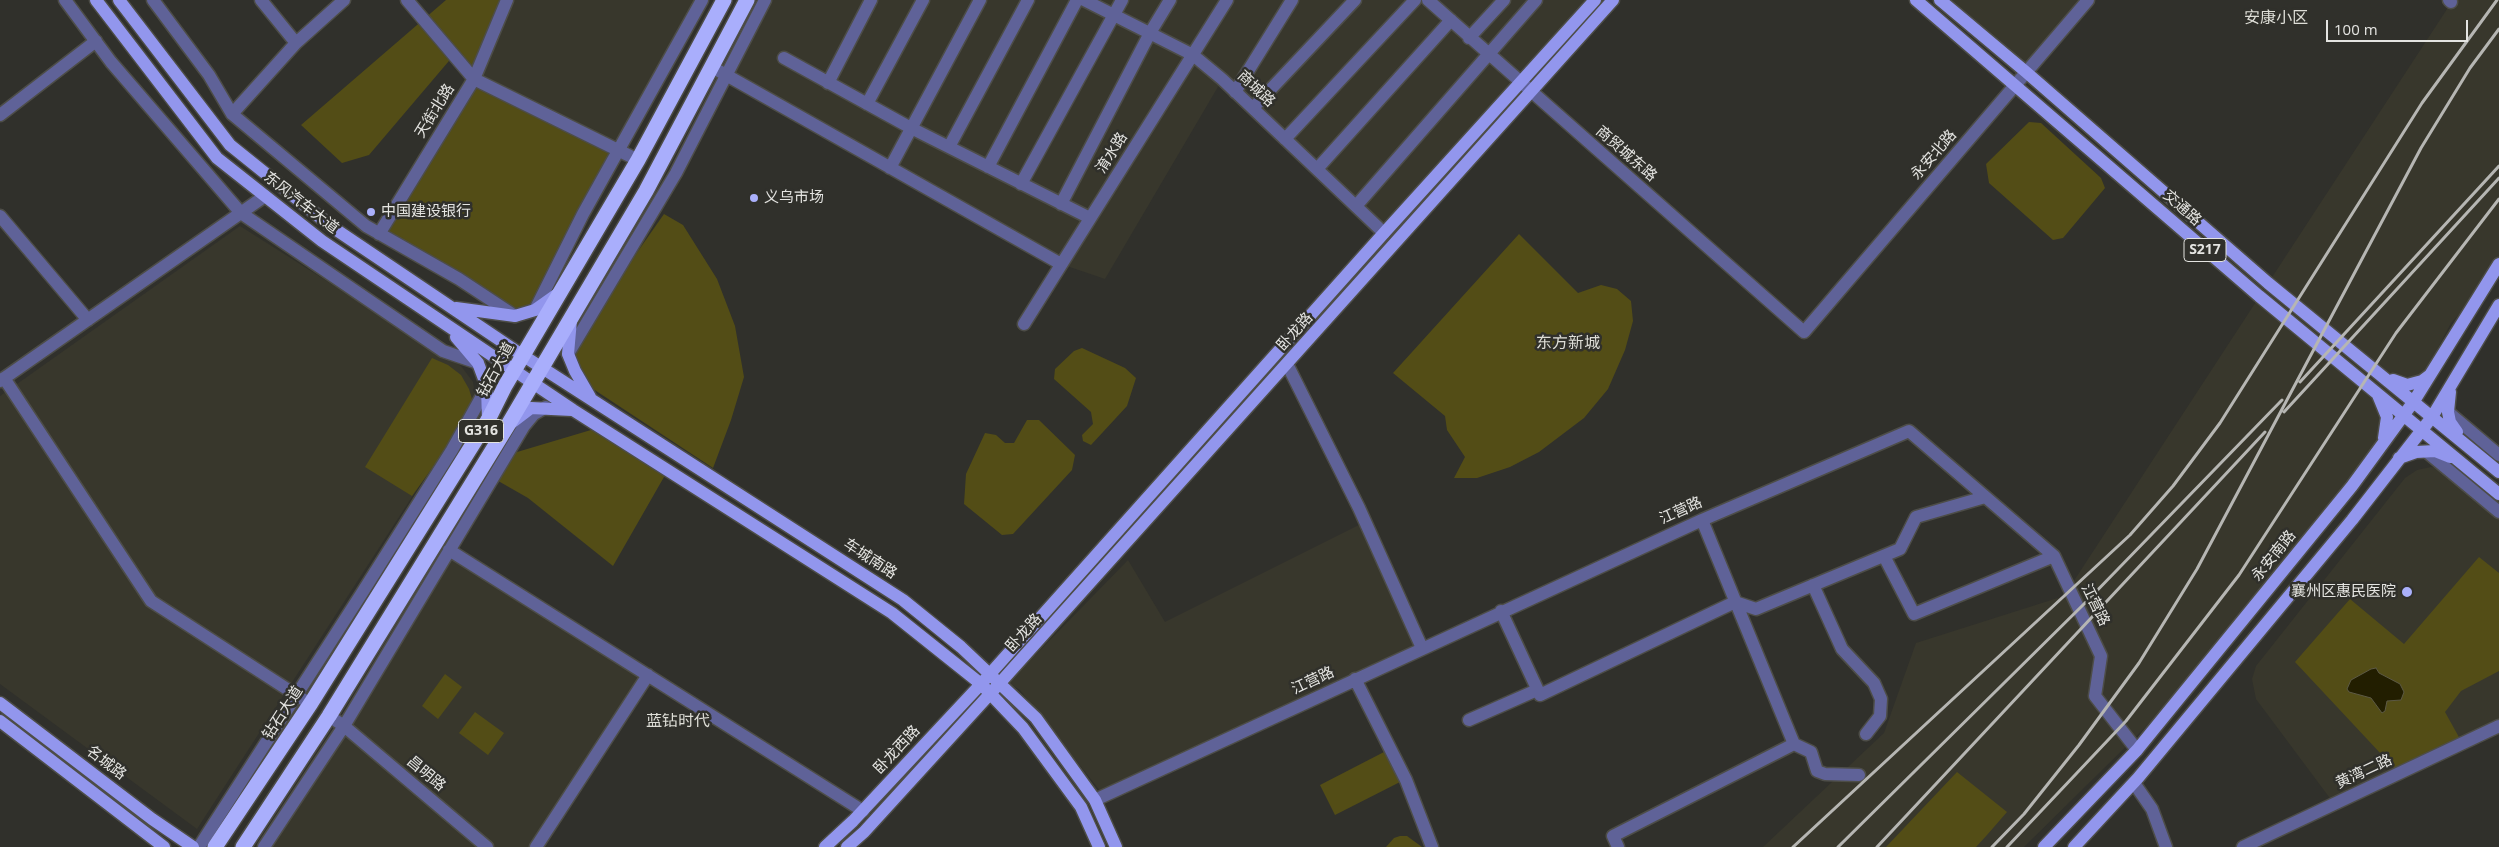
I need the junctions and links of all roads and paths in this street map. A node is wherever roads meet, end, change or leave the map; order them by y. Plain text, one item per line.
1 (65, 0) edge
2 (96, 0) edge
3 (119, 0) edge
4 (153, 0) edge
5 (261, 0) edge
6 (344, 0) edge
7 (407, 0) edge
8 (506, 0) edge
9 (702, 0) edge
10 (724, 0) edge
11 (746, 0) edge
12 (765, 0) edge
13 (872, 0) edge
14 (923, 0) edge
15 (980, 0) edge
16 (1028, 0) edge
17 (1077, 0) edge
18 (1084, 0) edge
19 (1122, 0) edge
20 (1170, 0) edge
21 (1227, 0) edge
22 (1292, 0) edge
23 (1356, 0) edge
24 (1415, 0) edge
25 (1428, 0) edge
26 (1504, 0) edge
27 (1536, 0) edge
28 (1595, 0) edge
29 (1613, 0) edge
30 (1916, 0) edge
31 (1940, 0) edge
32 (2088, 0) edge
33 (1114, 15) junction
34 (1451, 20) junction
35 (1150, 33) junction
36 (1469, 38) junction
37 (96, 41) junction
38 (296, 43) junction
39 (1489, 54) junction
40 (1193, 55) junction
41 (784, 58) dead end
42 (711, 65) junction
43 (2026, 72) junction
44 (660, 75) junction
45 (726, 76) junction
46 (474, 78) junction
47 (828, 83) junction
48 (1520, 83) junction
49 (678, 86) junction
50 (2015, 86) junction
51 (1235, 92) junction
52 (1531, 92) junction
53 (868, 104) junction
54 (1253, 108) junction
55 (232, 114) junction
56 (0, 115) edge
57 (912, 128) junction
58 (1285, 139) junction
59 (949, 147) junction
60 (617, 150) junction
61 (638, 160) junction
62 (988, 167) junction
63 (890, 168) junction
64 (1316, 169) junction
65 (670, 183) junction
66 (1021, 184) junction
67 (265, 196) junction
68 (643, 196) junction
69 (1061, 204) junction
70 (1356, 206) junction
71 (241, 213) junction
72 (0, 216) edge
73 (1090, 218) junction
74 (1384, 233) junction
75 (379, 234) junction
76 (1061, 264) junction
77 (2499, 264) edge
78 (563, 290) junction
79 (2499, 305) edge
80 (451, 307) junction
81 (535, 310) junction
82 (515, 316) junction
83 (571, 317) junction
84 (88, 320) junction
85 (444, 324) junction
86 (1024, 324) dead end
87 (1804, 332) joint
88 (568, 354) junction
89 (523, 356) junction
90 (478, 363) junction
91 (1288, 364) junction
92 (542, 366) junction
93 (514, 371) junction
94 (2430, 375) junction
95 (2386, 378) junction
96 (2, 379) edge
97 (532, 383) junction
98 (2450, 386) junction
99 (487, 387) junction
100 (2377, 393) junction
101 (592, 401) junction
102 (2414, 401) junction
103 (546, 407) junction
104 (573, 410) junction
105 (2448, 412) junction
106 (2404, 415) junction
107 (2432, 417) junction
108 (488, 420) junction
109 (508, 425) junction
110 (2422, 430) junction
111 (2383, 443) junction
112 (2468, 446) junction
113 (2427, 452) junction
114 (2499, 455) edge
115 (2399, 458) junction
116 (2458, 459) junction
117 (2499, 472) edge
118 (2499, 494) edge
119 (1985, 497) junction
120 (2499, 512) edge
121 (1702, 520) junction
122 (421, 527) junction
123 (450, 550) junction
124 (1884, 556) junction
125 (2054, 556) junction
126 (372, 578) junction
127 (1813, 585) junction
128 (1735, 602) junction
129 (1501, 611) junction
130 (1422, 648) junction
131 (990, 674) junction
132 (648, 675) junction
133 (1354, 679) junction
134 (990, 687) junction
135 (1537, 690) junction
136 (297, 697) junction
137 (0, 703) edge
138 (311, 703) junction
139 (328, 716) junction
140 (1469, 720) dead end
141 (0, 721) edge
142 (344, 726) junction
143 (2499, 726) edge
144 (1866, 734) dead end
145 (1794, 744) junction
146 (2137, 750) junction
147 (1859, 776) dead end
148 (2134, 783) junction
149 (1095, 800) junction
150 (863, 811) junction
151 (164, 847) edge
152 (193, 847) edge
153 (199, 847) edge
154 (215, 847) edge
155 (243, 847) edge
156 (264, 847) edge
157 (487, 847) edge
158 (536, 847) edge
159 (825, 847) edge
160 (847, 847) edge
161 (1099, 847) edge
162 (1116, 847) edge
163 (1432, 847) edge
164 (1618, 847) edge
165 (2044, 847) edge
166 (2074, 847) edge
167 (2166, 847) edge
168 (2243, 847) edge

1 - 37 street
2 - 67 main road, 东风汽车大道
3 - 80 main road, 东风汽车大道
4 - 55 street
5 - 38 street
6 - 38 street
7 - 46 street
8 - 46 street, 天街北路
9 - 44 street
10 - 49 highway, 钻石大道 / G316
11 - 42 highway, G316
12 - 45 street
13 - 47 street
14 - 53 street
15 - 57 street
16 - 59 street
17 - 62 street
18 - 33 street, 商城路
19 - 33 street
20 - 35 street
21 - 40 street, 淯水路
22 - 51 street
23 - 54 street
24 - 58 street
25 - 34 street, 商贸城东路
26 - 36 street
27 - 39 street
28 - 48 main road, 卧龙路
29 - 52 main road, 卧龙路
30 - 50 main road, 交通路 / S217
31 - 43 main road, 交通路 / S217
32 - 43 street, 永安北路
33 - 35 street, 商城路
33 - 66 street
34 - 36 street, 商贸城东路
34 - 64 street
35 - 40 street, 商城路
35 - 69 street
36 - 39 street, 商贸城东路
37 - 56 street
37 - 71 street
38 - 55 street
39 - 48 street, 商贸城东路
39 - 70 street
40 - 51 street, 商城路
40 - 73 street, 淯水路
41 - 47 street
42 - 45 street
42 - 68 highway, G316
43 - 50 street, 永安北路
43 - 95 main road, 交通路 / S217
44 - 49 street
44 - 60 street
45 - 63 street
45 - 65 street
46 - 60 street
46 - 75 street, 天街北路
47 - 53 street
48 - 52 street, 商贸城东路
48 - 74 main road, 卧龙路
49 - 61 highway, 钻石大道 / G316
50 - 87 street, 永安北路
50 - 100 main road, 交通路 / S217
51 - 54 street, 商城路
52 - 87 street, 商贸城东路
52 - 91 main road, 卧龙路
53 - 57 street
54 - 58 street, 商城路
55 - 75 street
57 - 59 street
57 - 63 street
58 - 64 street, 商城路
59 - 62 street
60 - 61 street
60 - 81 street
61 - 78 highway, 钻石大道 / G316
62 - 66 street
63 - 76 street
64 - 70 street, 商城路
65 - 68 street
65 - 88 street
66 - 69 street
67 - 71 street
67 - 85 main road, 东风汽车大道
68 - 83 highway, G316
69 - 73 street
70 - 74 street, 商城路
71 - 84 street
71 - 90 street
72 - 84 street
73 - 76 street, 淯水路
74 - 131 main road, 卧龙路
75 - 82 street
76 - 86 street, 淯水路
77 - 94 main road, 永安南路
78 - 81 main road
78 - 89 highway, 钻石大道 / G316
79 - 98 main road
80 - 82 main road
80 - 89 main road, 东风汽车大道
81 - 82 main road
83 - 88 main road
83 - 92 highway, G316
84 - 96 street
85 - 90 main road
85 - 93 main road, 东风汽车大道
88 - 101 main road
89 - 92 main road, 东风汽车大道
89 - 93 highway, 钻石大道 / G316
90 - 99 main road
91 - 130 street
91 - 134 main road, 卧龙路
92 - 97 highway, G316
92 - 101 main road, 车城南路
93 - 97 main road, 东风汽车大道
93 - 108 highway, 钻石大道 / G316
94 - 95 main road
94 - 102 main road, 永安南路
95 - 102 main road, 交通路 / S217
96 - 136 street
97 - 104 main road, 车城南路
97 - 109 highway, G316
98 - 105 main road
98 - 107 main road
99 - 108 main road
99 - 126 street
100 - 106 main road, 交通路 / S217
100 - 111 main road
101 - 131 main road, 车城南路
102 - 106 main road, 永安南路
102 - 107 main road, 交通路 / S217
103 - 104 main road
103 - 109 main road
103 - 123 street
104 - 134 main road, 车城南路
105 - 112 main road
105 - 114 street
106 - 110 main road, 交通路 / S217
106 - 111 main road, 永安南路
107 - 110 main road
107 - 112 main road, 交通路 / S217
108 - 122 highway, 钻石大道 / G316
109 - 139 highway, G316
110 - 115 main road
110 - 116 main road, 交通路 / S217
111 - 146 main road, 永安南路
112 - 117 main road, 交通路 / S217
113 - 115 main road
113 - 116 main road
113 - 120 street
115 - 148 main road
116 - 118 main road, 交通路 / S217
119 - 121 street, 江营路
119 - 124 street
119 - 125 street, 江营路
121 - 128 street
121 - 129 street, 江营路
122 - 126 street
122 - 138 highway, 钻石大道 / G316
123 - 132 street
123 - 142 street
124 - 125 street
124 - 127 street
125 - 146 street, 江营路
126 - 136 street
127 - 128 street
127 - 144 street
128 - 135 street
128 - 145 street
129 - 130 street, 江营路
129 - 135 street
130 - 133 street, 江营路
131 - 134 main road, 车城南路
132 - 150 street
132 - 158 street
133 - 149 street, 江营路
133 - 163 street
134 - 149 main road, 车城南路
134 - 150 main road, 卧龙西路
134 - 160 main road, 卧龙西路
134 - 161 main road, 车城南路
135 - 140 street
136 - 138 street
136 - 153 street
137 - 152 main road, 名城路
138 - 154 highway, 钻石大道 / G316
139 - 142 street, 昌明路
139 - 155 highway, G316
141 - 151 main road, 名城路
142 - 156 street
142 - 157 street, 昌明路
143 - 168 street, 黄湾二路
145 - 147 street
145 - 164 street
146 - 165 main road, 永安南路
148 - 166 main road
148 - 167 street
149 - 162 main road, 车城南路
150 - 159 main road, 卧龙西路

